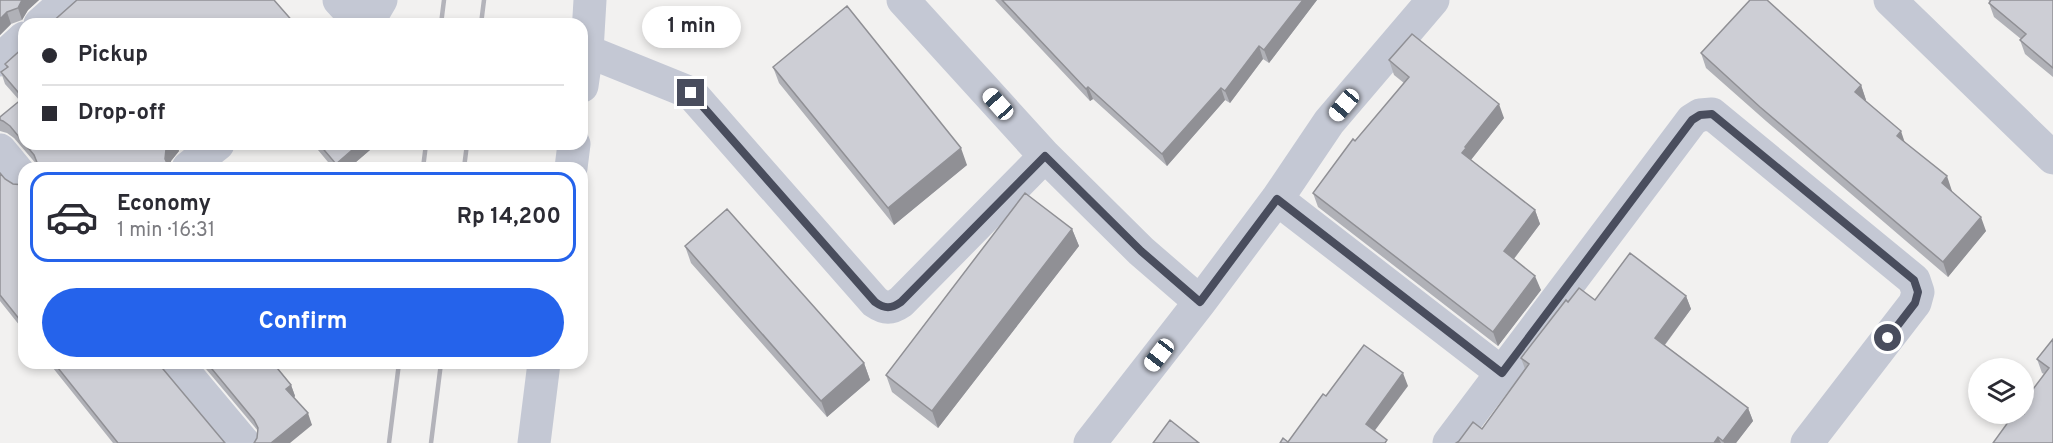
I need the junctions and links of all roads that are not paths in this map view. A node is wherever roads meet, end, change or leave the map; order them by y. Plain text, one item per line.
1 (67, 0) edge
2 (339, 0) edge
3 (381, 0) edge
4 (590, 0) edge
5 (614, 0) edge
6 (903, 0) edge
7 (1432, 0) edge
8 (1890, 0) edge
9 (47, 18) edge
10 (356, 18) edge
11 (370, 18) edge
12 (588, 34) edge
13 (18, 44) edge
14 (588, 49) edge
15 (588, 51) edge
16 (0, 60) edge
17 (0, 150) edge
18 (210, 150) edge
19 (1045, 156) junction
20 (2053, 158) edge
21 (196, 162) edge
22 (18, 172) edge
23 (1277, 199) junction
24 (1200, 302) junction
25 (182, 369) edge
26 (543, 369) edge
27 (1502, 373) junction
28 (244, 443) edge
29 (534, 443) edge
30 (1090, 443) edge
31 (1449, 443) edge
32 (1807, 443) edge

1 - 9 street
2 - 10 street
3 - 11 street
4 - 12 street
5 - 14 street
6 - 19 street
7 - 23 street
8 - 20 street
13 - 16 street
15 - 19 street
17 - 22 street
18 - 21 street
19 - 24 street
23 - 24 street
23 - 27 street
24 - 30 street
25 - 28 street
26 - 29 street
27 - 31 street
27 - 32 street

